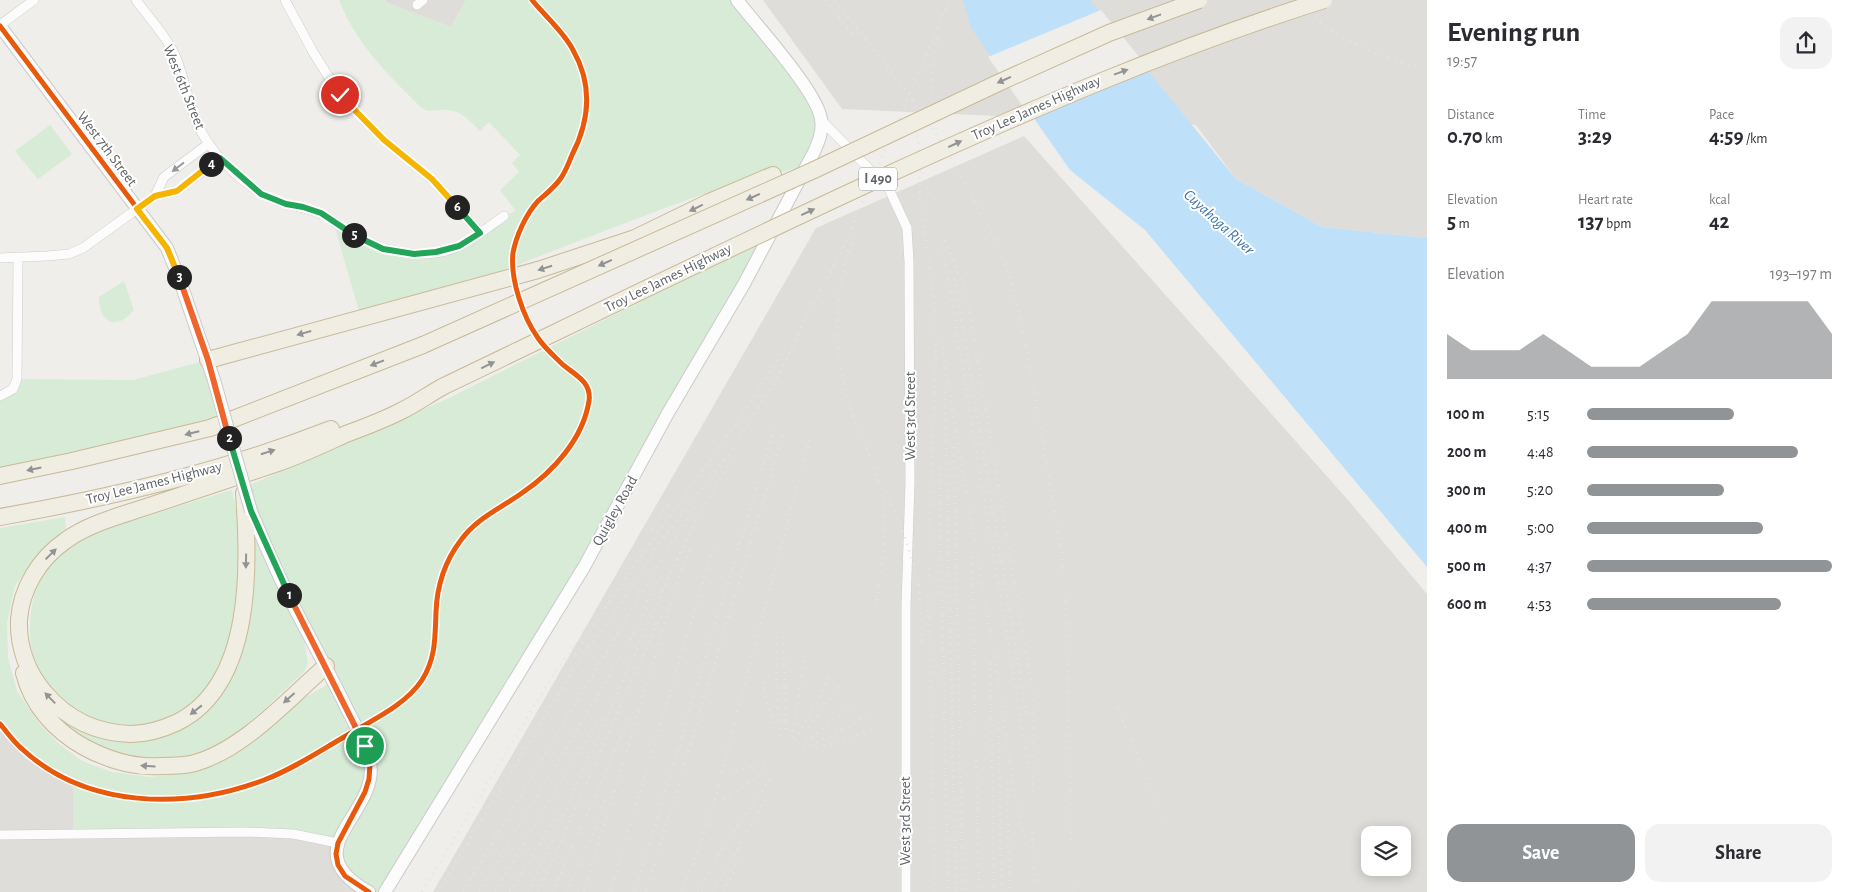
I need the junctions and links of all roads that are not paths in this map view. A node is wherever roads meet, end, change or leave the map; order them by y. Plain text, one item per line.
1 (34, 0) edge
2 (136, 0) edge
3 (285, 0) edge
4 (737, 0) edge
5 (1199, 0) edge
6 (1324, 0) edge
7 (0, 26) edge
8 (821, 120) junction
9 (208, 144) junction
10 (220, 158) junction
11 (814, 170) junction
12 (155, 196) junction
13 (137, 209) junction
14 (504, 216) dead end
15 (480, 233) junction
16 (0, 258) edge
17 (18, 258) junction
18 (208, 360) junction
19 (444, 386) junction
20 (0, 396) edge
21 (0, 476) edge
22 (243, 488) joint
23 (248, 511) junction
24 (0, 517) edge
25 (20, 647) junction
26 (326, 666) junction
27 (0, 835) edge
28 (338, 843) junction
29 (369, 892) edge
30 (385, 892) edge
31 (906, 892) edge

1 - 7 street
2 - 9 street, West 6th Street
3 - 15 street
4 - 8 street, West 3rd Street
5 -> 11 highway, I 490, bridge
19 -> 6 highway, Troy Lee James Highway / I 490, bridge
7 - 13 street, West 7th Street
8 - 30 street, Quigley Road
8 - 31 street, West 3rd Street
9 - 10 street, West 6th Street
9 -> 12 street
10 - 12 street
10 - 15 street, West 6th Street
11 -> 18 highway, bridge
11 -> 21 highway, I 490, bridge
12 - 13 street
13 - 17 street
13 - 18 street, West 7th Street
14 - 15 street, West 6th Street
16 - 17 street
17 - 20 street
18 - 22 street, West 7th Street, bridge
24 -> 19 highway, Troy Lee James Highway / I 490
25 -> 19 highway
22 - 23 highway, bridge
23 -> 25 highway
23 - 26 street
26 -> 25 highway
26 - 28 street
27 - 28 street
28 - 29 street

